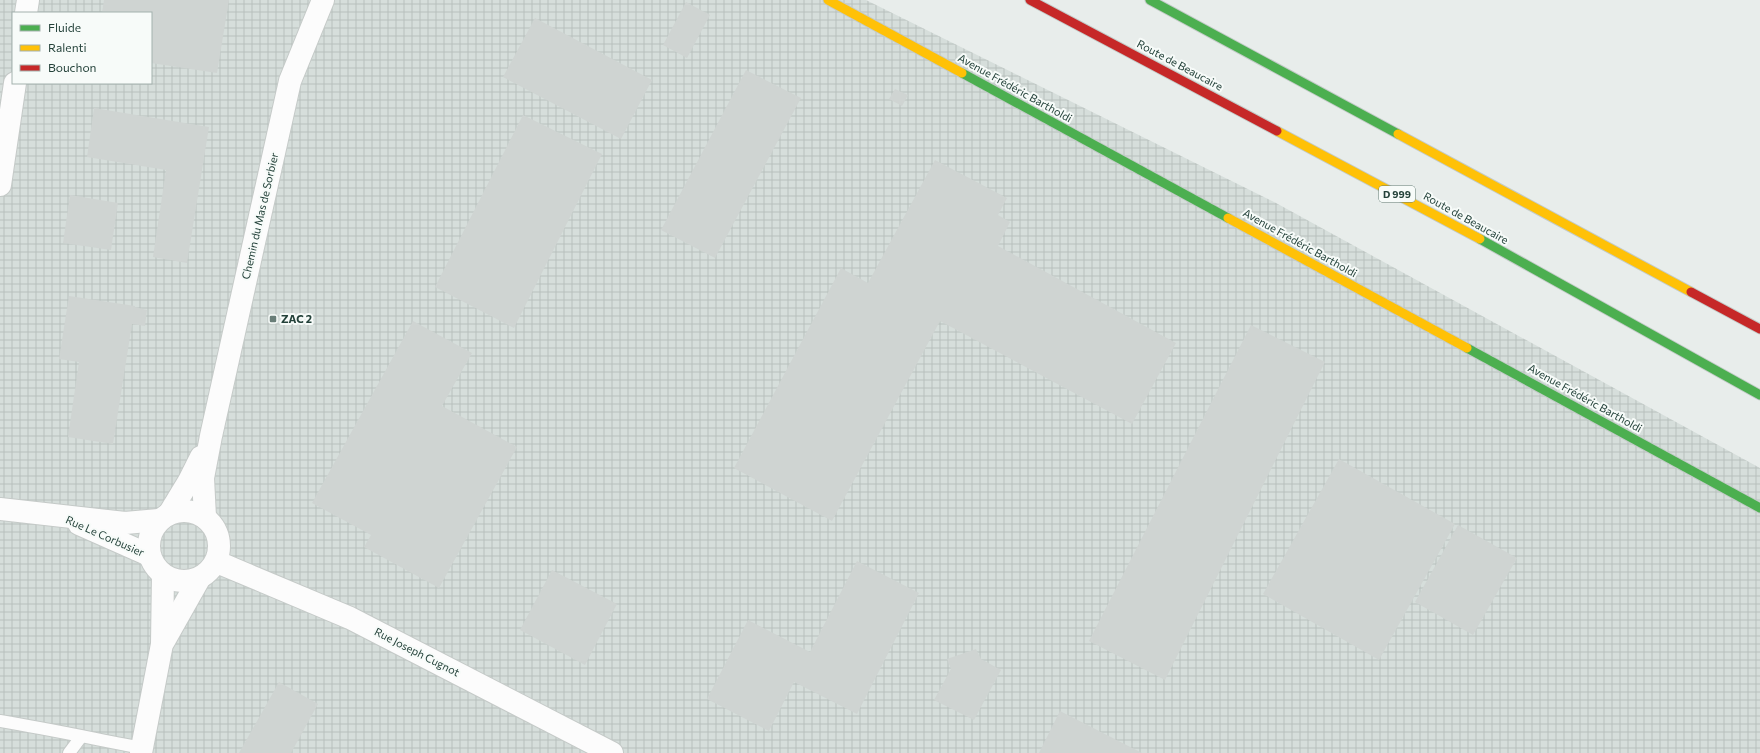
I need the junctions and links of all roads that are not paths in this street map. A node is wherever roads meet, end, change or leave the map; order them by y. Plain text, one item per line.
1 (28, 0) edge
2 (323, 0) edge
3 (828, 0) edge
4 (1030, 0) edge
5 (1150, 0) edge
6 (26, 12) edge
7 (15, 84) edge
8 (0, 185) edge
9 (1760, 329) edge
10 (1760, 395) edge
11 (211, 436) junction
12 (1760, 508) edge
13 (0, 510) edge
14 (62, 516) junction
15 (164, 517) junction
16 (205, 517) junction
17 (149, 555) junction
18 (216, 562) junction
19 (163, 575) junction
20 (199, 579) junction
21 (162, 644) junction
22 (0, 721) edge
23 (81, 736) junction
24 (142, 750) edge
25 (69, 753) edge
26 (612, 753) edge

1 - 6 street
2 - 11 street, Chemin du Mas de Sorbier
3 - 12 main road, Avenue Frédéric Bartholdi
4 - 10 main road, Route de Beaucaire / D 999
5 - 9 main road
7 - 8 street
11 - 15 street, Chemin du Mas de Sorbier
11 - 16 street, Chemin du Mas de Sorbier
13 - 14 street, Rue Le Corbusier
14 - 15 street, Rue Le Corbusier
14 - 17 street, Rue Le Corbusier
15 - 16 street
15 - 17 street
16 - 18 street
17 - 19 street
18 - 20 street
18 - 26 street, Rue Joseph Cugnot
19 - 20 street
19 - 21 street
20 - 21 street
21 - 24 street
22 - 23 lane
23 - 24 lane
23 - 25 lane

